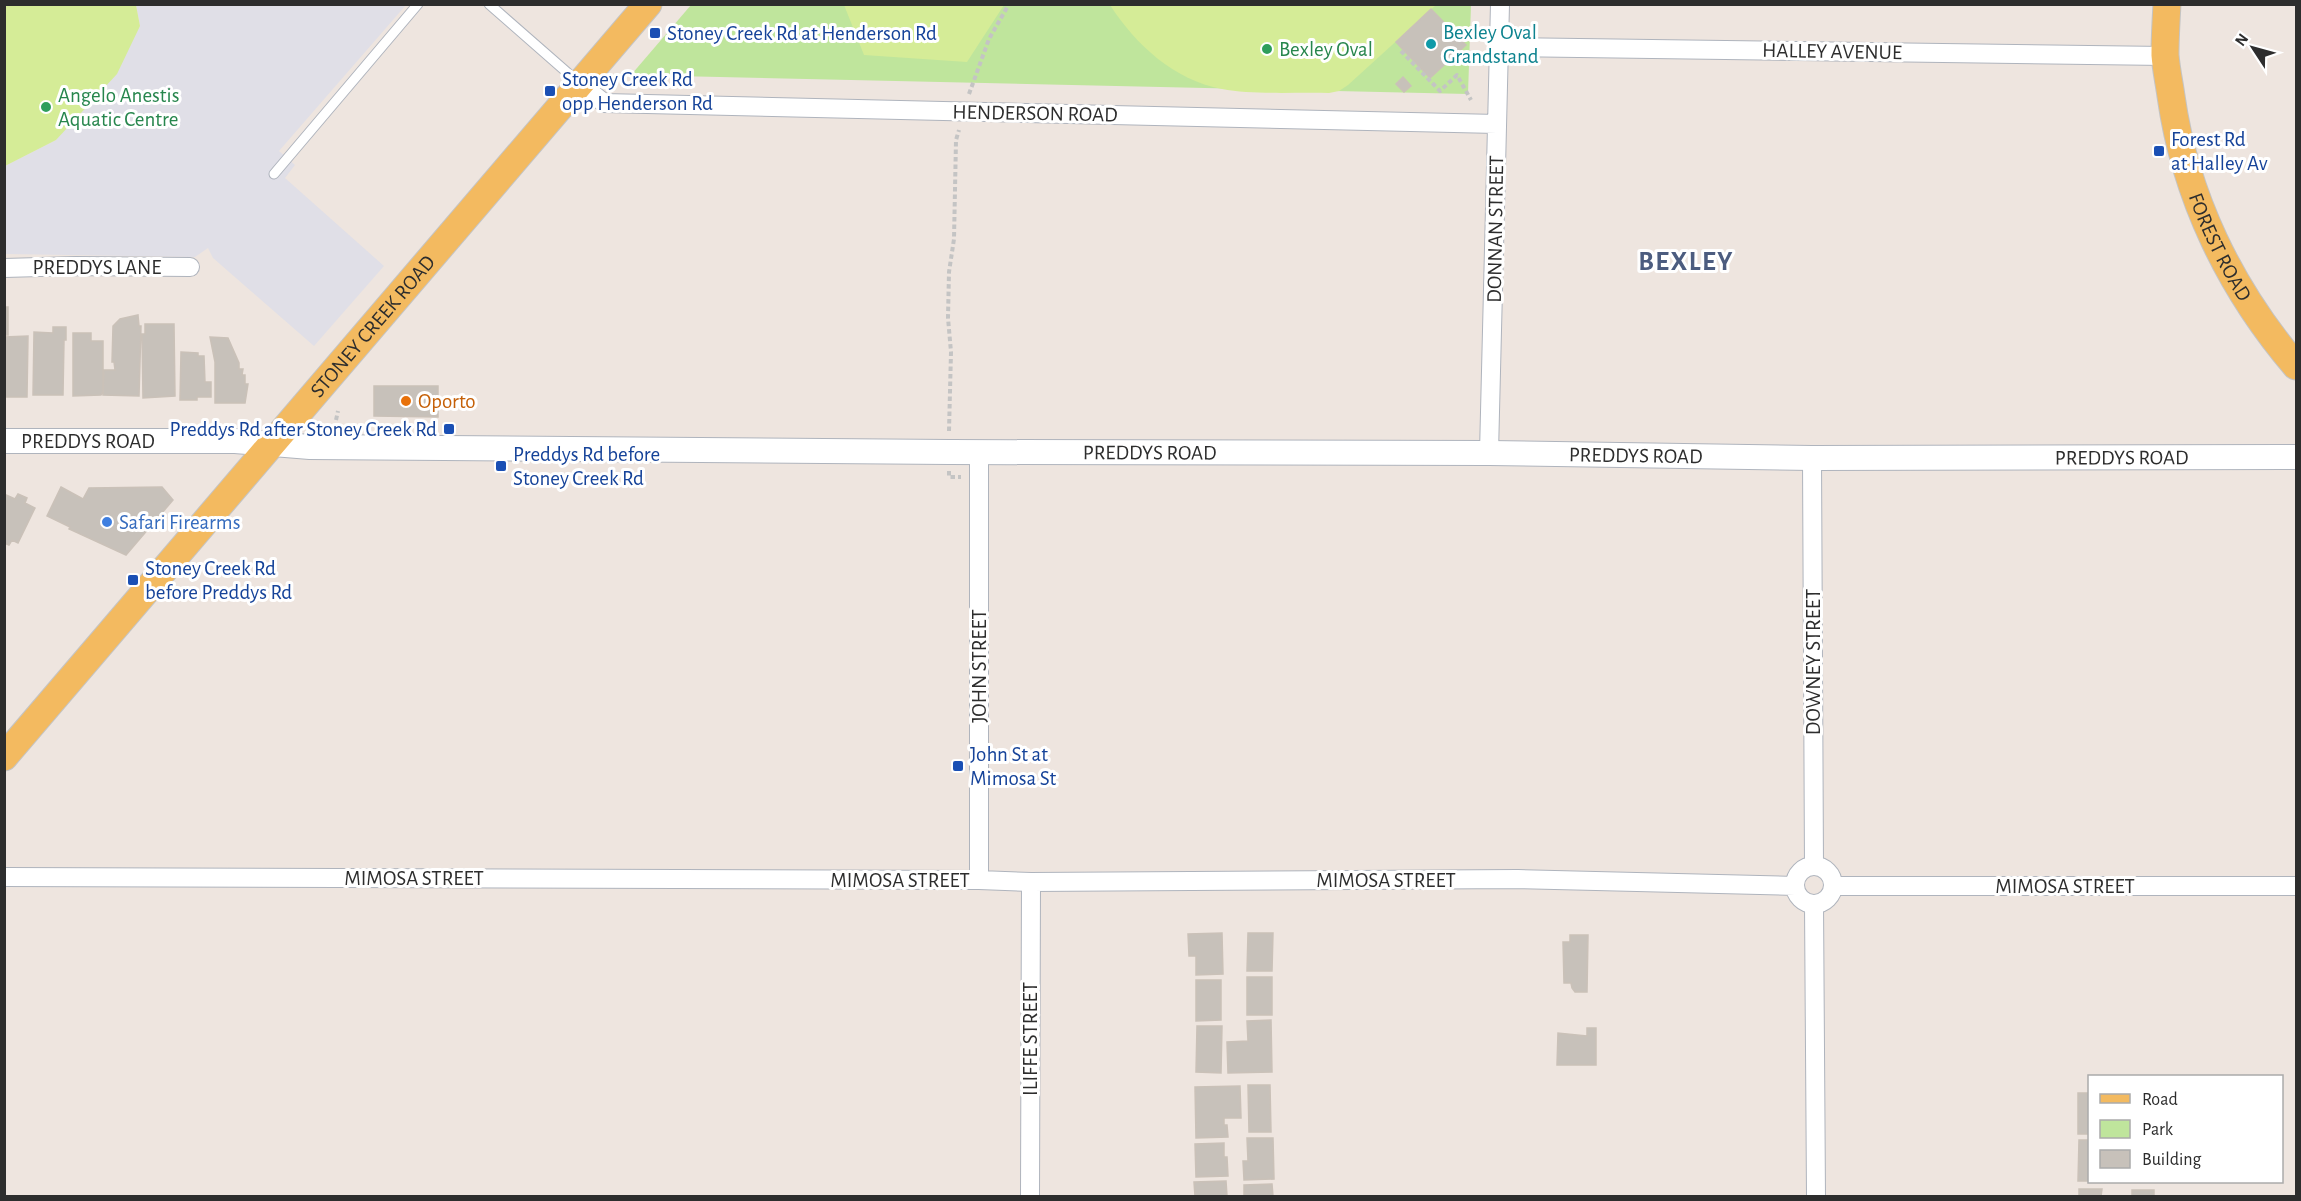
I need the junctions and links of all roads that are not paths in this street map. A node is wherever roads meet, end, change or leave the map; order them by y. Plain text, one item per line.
1 (418, 4) edge
2 (489, 4) edge
3 (648, 4) edge
4 (1500, 4) edge
5 (2167, 4) edge
6 (1499, 47) junction
7 (2165, 56) junction
8 (580, 84) junction
9 (1497, 124) junction
10 (274, 174) dead end
11 (190, 267) dead end
12 (4, 268) edge
13 (2296, 366) edge
14 (4, 441) edge
15 (270, 445) junction
16 (979, 452) junction
17 (1489, 453) junction
18 (2296, 457) edge
19 (1812, 458) junction
20 (4, 757) edge
21 (1815, 866) junction
22 (4, 876) edge
23 (979, 880) junction
24 (1031, 882) junction
25 (1795, 886) junction
26 (1833, 886) junction
27 (2296, 886) edge
28 (1814, 904) junction
29 (1030, 1197) edge
30 (1815, 1197) edge

1 - 10 lane
2 - 8 lane
3 - 8 main road, STONEY CREEK ROAD
4 - 6 street, DONNAN STREET
5 - 7 main road, FOREST ROAD
6 - 7 street, HALLEY AVENUE
6 - 9 street, DONNAN STREET
7 - 13 main road, FOREST ROAD
8 - 9 street, HENDERSON ROAD
8 - 15 main road, STONEY CREEK ROAD
9 - 17 street, DONNAN STREET
11 - 12 street, PREDDYS LANE
14 - 15 main road, PREDDYS ROAD
15 - 16 main road, PREDDYS ROAD
15 - 20 main road, STONEY CREEK ROAD
16 - 17 main road, PREDDYS ROAD
16 - 23 street, JOHN STREET
17 - 19 main road, PREDDYS ROAD
18 - 19 main road, PREDDYS ROAD
19 - 21 street, DOWNEY STREET
21 - 25 street
21 - 26 street
22 - 23 street, MIMOSA STREET
23 - 24 street, MIMOSA STREET
24 - 25 street, MIMOSA STREET
24 - 29 street, ILIFFE STREET
25 - 28 street
26 - 27 street, MIMOSA STREET
26 - 28 street
28 - 30 street

